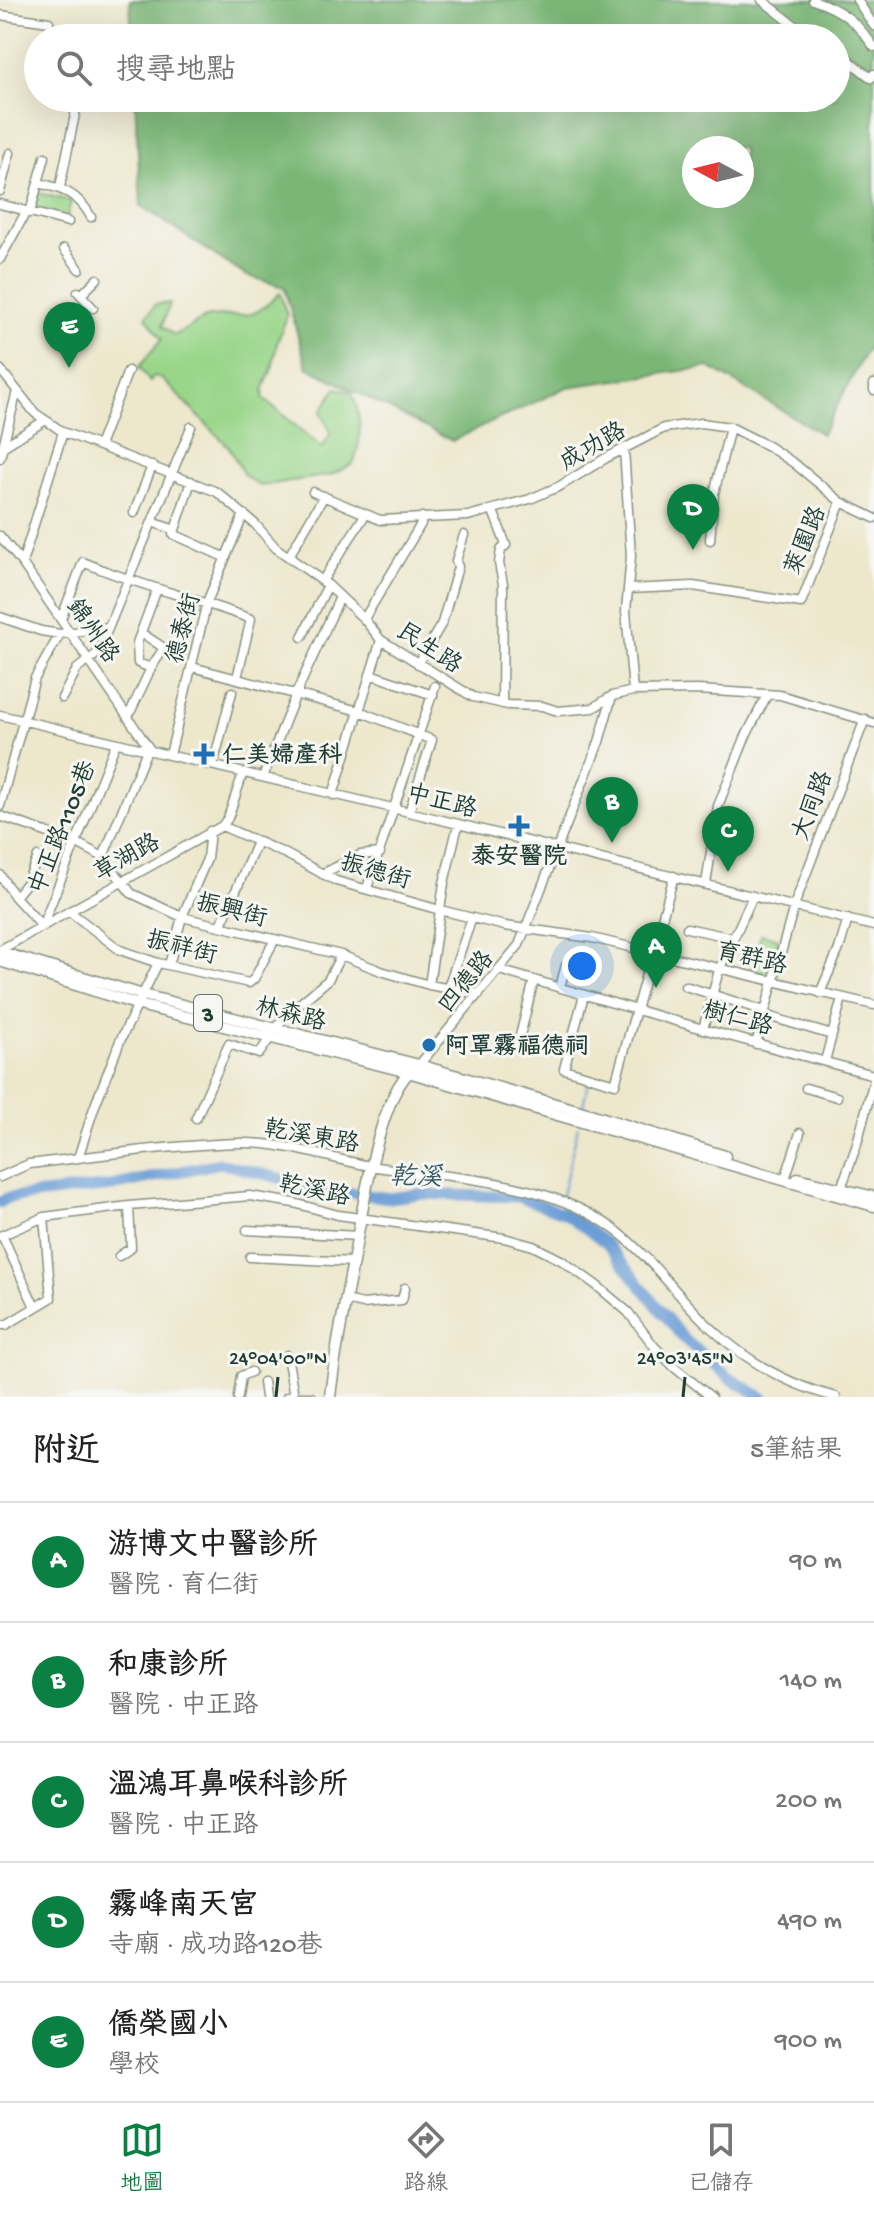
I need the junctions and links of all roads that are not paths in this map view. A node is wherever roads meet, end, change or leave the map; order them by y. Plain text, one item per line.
1 (762, 0) edge
2 (813, 0) edge
3 (857, 0) edge
4 (0, 15) edge
5 (49, 22) dead end
6 (793, 24) edge
7 (874, 26) edge
8 (874, 47) edge
9 (850, 60) edge
10 (873, 76) edge
11 (76, 112) edge
12 (10, 153) dead end
13 (45, 157) dead end
14 (38, 183) junction
15 (60, 187) junction
16 (0, 191) edge
17 (0, 204) edge
18 (28, 212) junction
19 (91, 217) dead end
20 (68, 222) dead end
21 (64, 249) dead end
22 (0, 259) edge
23 (79, 269) dead end
24 (97, 279) dead end
25 (93, 308) dead end
26 (0, 369) edge
27 (128, 371) dead end
28 (17, 391) junction
29 (44, 421) junction
30 (191, 427) dead end
31 (730, 427) junction
32 (63, 432) junction
33 (99, 446) junction
34 (2, 447) edge
35 (624, 449) junction
36 (0, 458) edge
37 (152, 466) junction
38 (174, 473) junction
39 (191, 481) junction
40 (313, 492) dead end
41 (324, 496) junction
42 (841, 502) junction
43 (493, 511) junction
44 (134, 513) dead end
45 (244, 514) junction
46 (365, 515) junction
47 (422, 517) junction
48 (874, 518) edge
49 (152, 522) junction
50 (175, 530) junction
51 (464, 535) dead end
52 (0, 536) edge
53 (710, 540) dead end
54 (289, 556) junction
55 (224, 557) junction
56 (22, 563) junction
57 (126, 581) junction
58 (325, 583) junction
59 (157, 589) junction
60 (628, 589) junction
61 (340, 597) junction
62 (207, 602) junction
63 (0, 617) edge
64 (61, 619) junction
65 (364, 619) junction
66 (108, 627) junction
67 (60, 634) junction
68 (71, 634) junction
69 (146, 636) dead end
70 (302, 637) dead end
71 (381, 640) junction
72 (89, 659) junction
73 (418, 664) junction
74 (192, 667) junction
75 (151, 668) junction
76 (370, 674) junction
77 (237, 678) junction
78 (633, 691) junction
79 (232, 692) dead end
80 (296, 694) junction
81 (767, 695) junction
82 (612, 696) junction
83 (62, 698) dead end
84 (502, 704) junction
85 (359, 711) junction
86 (0, 715) edge
87 (129, 715) junction
88 (25, 720) junction
89 (869, 721) edge
90 (419, 734) junction
91 (116, 743) junction
92 (149, 750) junction
93 (170, 755) junction
94 (213, 765) junction
95 (243, 773) junction
96 (263, 777) junction
97 (3, 782) edge
98 (333, 795) junction
99 (0, 806) edge
100 (393, 809) junction
101 (409, 812) junction
102 (0, 816) edge
103 (458, 825) junction
104 (222, 826) junction
105 (210, 831) junction
106 (257, 842) junction
107 (77, 843) junction
108 (558, 849) junction
109 (380, 853) junction
110 (38, 857) dead end
111 (103, 857) junction
112 (322, 874) junction
113 (0, 875) edge
114 (674, 876) junction
115 (121, 881) junction
116 (706, 884) junction
117 (367, 888) junction
118 (753, 896) junction
119 (15, 897) junction
120 (794, 906) junction
121 (440, 910) junction
122 (69, 911) junction
123 (182, 917) junction
124 (472, 918) junction
125 (848, 919) junction
126 (221, 925) junction
127 (42, 926) junction
128 (874, 926) edge
129 (528, 927) junction
130 (687, 928) dead end
131 (733, 938) junction
132 (274, 941) junction
133 (0, 951) edge
134 (651, 954) junction
135 (341, 955) junction
136 (0, 961) edge
137 (158, 963) junction
138 (169, 965) junction
139 (566, 965) dead end
140 (499, 970) junction
141 (719, 970) junction
142 (534, 980) junction
143 (773, 983) junction
144 (429, 985) junction
145 (685, 986) dead end
146 (448, 987) junction
147 (560, 987) junction
148 (820, 993) junction
149 (479, 994) junction
150 (584, 995) junction
151 (711, 995) junction
152 (842, 998) junction
153 (141, 1000) junction
154 (874, 1005) edge
155 (636, 1010) junction
156 (765, 1013) junction
157 (235, 1029) junction
158 (703, 1029) junction
159 (272, 1034) junction
160 (832, 1035) junction
161 (229, 1044) junction
162 (518, 1044) dead end
163 (756, 1044) junction
164 (825, 1061) junction
165 (419, 1065) junction
166 (408, 1072) junction
167 (874, 1078) edge
168 (806, 1088) dead end
169 (837, 1097) dead end
170 (870, 1113) edge
171 (573, 1114) junction
172 (196, 1118) dead end
173 (587, 1118) junction
174 (800, 1133) dead end
175 (78, 1158) junction
176 (369, 1168) junction
177 (786, 1176) junction
178 (0, 1177) edge
179 (840, 1192) junction
180 (874, 1197) edge
181 (129, 1206) junction
182 (874, 1206) edge
183 (361, 1214) junction
184 (44, 1217) junction
185 (247, 1230) dead end
186 (1, 1236) edge
187 (358, 1236) junction
188 (119, 1256) dead end
189 (250, 1257) dead end
190 (353, 1262) junction
191 (405, 1288) dead end
192 (345, 1300) junction
193 (35, 1307) junction
194 (0, 1325) edge
195 (287, 1355) dead end
196 (251, 1372) dead end
197 (263, 1382) dead end
198 (290, 1396) edge
199 (238, 1397) edge
200 (265, 1397) edge
201 (311, 1397) edge
202 (330, 1397) edge
203 (711, 1397) edge
204 (836, 1397) edge

1 - 6 street
2 - 8 street
3 - 7 street
4 - 5 street
9 - 10 street
11 - 15 street
12 - 16 street
13 - 14 street
14 - 15 street
14 - 18 street
15 - 19 street
17 - 18 street
18 - 20 street
18 - 22 street
21 - 23 street
24 - 25 street
26 - 28 street, 民生路
27 - 33 street
28 - 29 street, 民生路
28 - 34 street
29 - 32 street, 民生路
29 - 34 street
30 - 38 street
31 - 35 street, 成功路
31 - 42 street, 成功路
31 - 53 street
32 - 33 street, 民生路
32 - 56 street
33 - 37 street, 民生路
34 - 36 street
35 - 43 street, 成功路
35 - 60 street
37 - 38 street, 民生路
37 - 44 street
38 - 39 street, 民生路
38 - 49 street
39 - 45 street, 民生路
39 - 50 street
40 - 41 street
41 - 46 street
41 - 54 street
42 - 48 street, 成功路
42 - 60 street, 萊園路
43 - 47 street, 成功路
43 - 84 street
45 - 54 street, 民生路
45 - 55 street, 德泰街
46 - 47 street, 成功路
46 - 58 street
47 - 65 street
49 - 50 street
49 - 57 street
50 - 55 street
51 - 73 street
52 - 56 street, 錦州路
54 - 58 street, 民生路
55 - 62 street, 德泰街
56 - 64 street, 錦州路
57 - 59 street
57 - 64 street
57 - 66 street
58 - 61 street, 民生路
58 - 70 street
59 - 62 street
59 - 75 street
60 - 78 street
61 - 65 street, 民生路
61 - 80 street
62 - 74 street, 德泰街
62 - 77 street
63 - 67 street
64 - 68 street, 錦州路
65 - 71 street, 民生路
66 - 68 street
66 - 72 street
67 - 68 street
67 - 88 street
68 - 72 street, 錦州路
69 - 75 street
71 - 73 street, 民生路
71 - 76 street
72 - 83 street
72 - 87 street, 錦州路
73 - 84 street, 民生路
74 - 77 street
74 - 93 street, 德泰街
75 - 87 street
76 - 85 street
76 - 90 street
77 - 80 street
78 - 81 street, 民生路
78 - 82 street, 民生路
79 - 94 street
80 - 85 street
80 - 96 street
81 - 89 street, 民生路
81 - 116 street
82 - 84 street, 民生路
82 - 108 street
85 - 90 street
85 - 98 street
86 - 88 street, 中正路
87 - 92 street, 錦州路
88 - 91 street, 中正路
88 - 97 street
89 - 120 street, 大同路
90 - 100 street
90 - 101 street
91 - 92 street, 中正路
91 - 107 street, 中正路1105巷
92 - 93 street, 中正路
92 - 111 street
93 - 94 street, 中正路
94 - 95 street, 中正路
95 - 96 street, 中正路
95 - 104 street
96 - 98 street, 中正路
97 - 99 street
98 - 100 street, 中正路
100 - 101 street, 中正路
100 - 109 street
101 - 103 street, 中正路
102 - 107 street, 振興街
103 - 108 street, 中正路
103 - 121 street
104 - 105 street, 草湖路
104 - 106 street, 振德街
105 - 115 street, 草湖路
105 - 123 street
106 - 112 street, 振德街
106 - 126 street
107 - 111 street, 振興街
107 - 127 street, 中正路1105巷
108 - 114 street, 中正路
108 - 129 street, 四德路
109 - 112 street
109 - 117 street
110 - 119 street
111 - 115 street, 振興街
112 - 117 street, 振德街
113 - 119 street
114 - 116 street, 中正路
114 - 134 street
115 - 122 street, 草湖路
115 - 123 street, 振興街
116 - 118 street, 中正路
117 - 121 street, 振德街
118 - 120 street, 中正路
118 - 131 street
119 - 127 street
120 - 125 street, 中正路
120 - 143 street, 大同路
121 - 124 street, 振德街
121 - 144 street
122 - 127 street, 草湖路
122 - 137 street, 振祥街
123 - 126 street, 振興街
123 - 138 street
124 - 129 street, 振德街
124 - 146 street
125 - 128 street, 中正路
125 - 148 street
126 - 132 street, 振興街
127 - 133 street, 草湖路
129 - 134 street, 育群路
129 - 140 street, 四德路
130 - 131 street
131 - 141 street
132 - 135 street, 振興街
132 - 138 street, 振祥街
133 - 153 main road, 林森路 / 3
134 - 141 street, 育群路
134 - 155 street
135 - 144 street, 振興街
135 - 159 street
136 - 153 main road, 林森路 / 3
137 - 138 street, 振祥街
137 - 153 street
139 - 147 street
140 - 142 street, 樹仁路
140 - 149 street, 四德路
141 - 143 street, 育群路
141 - 151 street
142 - 147 street, 樹仁路
142 - 162 street
143 - 148 street, 育群路
143 - 156 street, 大同路
144 - 146 street, 振興街
145 - 151 street
146 - 149 street, 振興街
147 - 150 street, 樹仁路
148 - 152 street, 育群路
149 - 165 street, 四德路
150 - 155 street, 樹仁路
150 - 155 street
151 - 156 street
151 - 158 street
152 - 154 street, 育群路
152 - 160 street
153 - 157 main road, 林森路 / 3
153 - 159 main road, 林森路 / 3
153 - 175 street
155 - 158 street, 樹仁路
156 - 160 street
156 - 163 street, 大同路
157 - 159 main road, 林森路 / 3
157 - 161 street
158 - 163 street, 樹仁路
159 - 161 street
159 - 165 main road, 林森路 / 3
159 - 166 main road, 林森路 / 3
160 - 164 street
161 - 172 street
163 - 164 street, 樹仁路
164 - 167 street, 樹仁路
165 - 166 main road, 四德路
165 - 171 main road, 林森路 / 3
166 - 171 main road, 林森路 / 3
166 - 176 main road, 四德路
167 - 170 street
168 - 169 street
170 - 179 street
171 - 173 main road, 3
173 - 177 main road, 3
173 - 179 main road, 3
174 - 177 street
175 - 176 street, 乾溪東路
175 - 178 street, 乾溪東路
176 - 183 main road, 四德路
176 - 204 street, 乾溪東路
177 - 179 main road, 3
179 - 180 main road, 3
179 - 182 main road, 3
181 - 183 street, 乾溪路
181 - 184 street, 乾溪路
181 - 188 street
183 - 187 main road
183 - 203 street, 乾溪路
184 - 186 street, 乾溪路
184 - 193 street
185 - 187 street
186 - 193 street
187 - 190 main road
189 - 190 street
190 - 192 main road
191 - 192 street
192 - 202 main road
193 - 194 street
195 - 198 street
196 - 199 street
197 - 200 street
198 - 201 street

